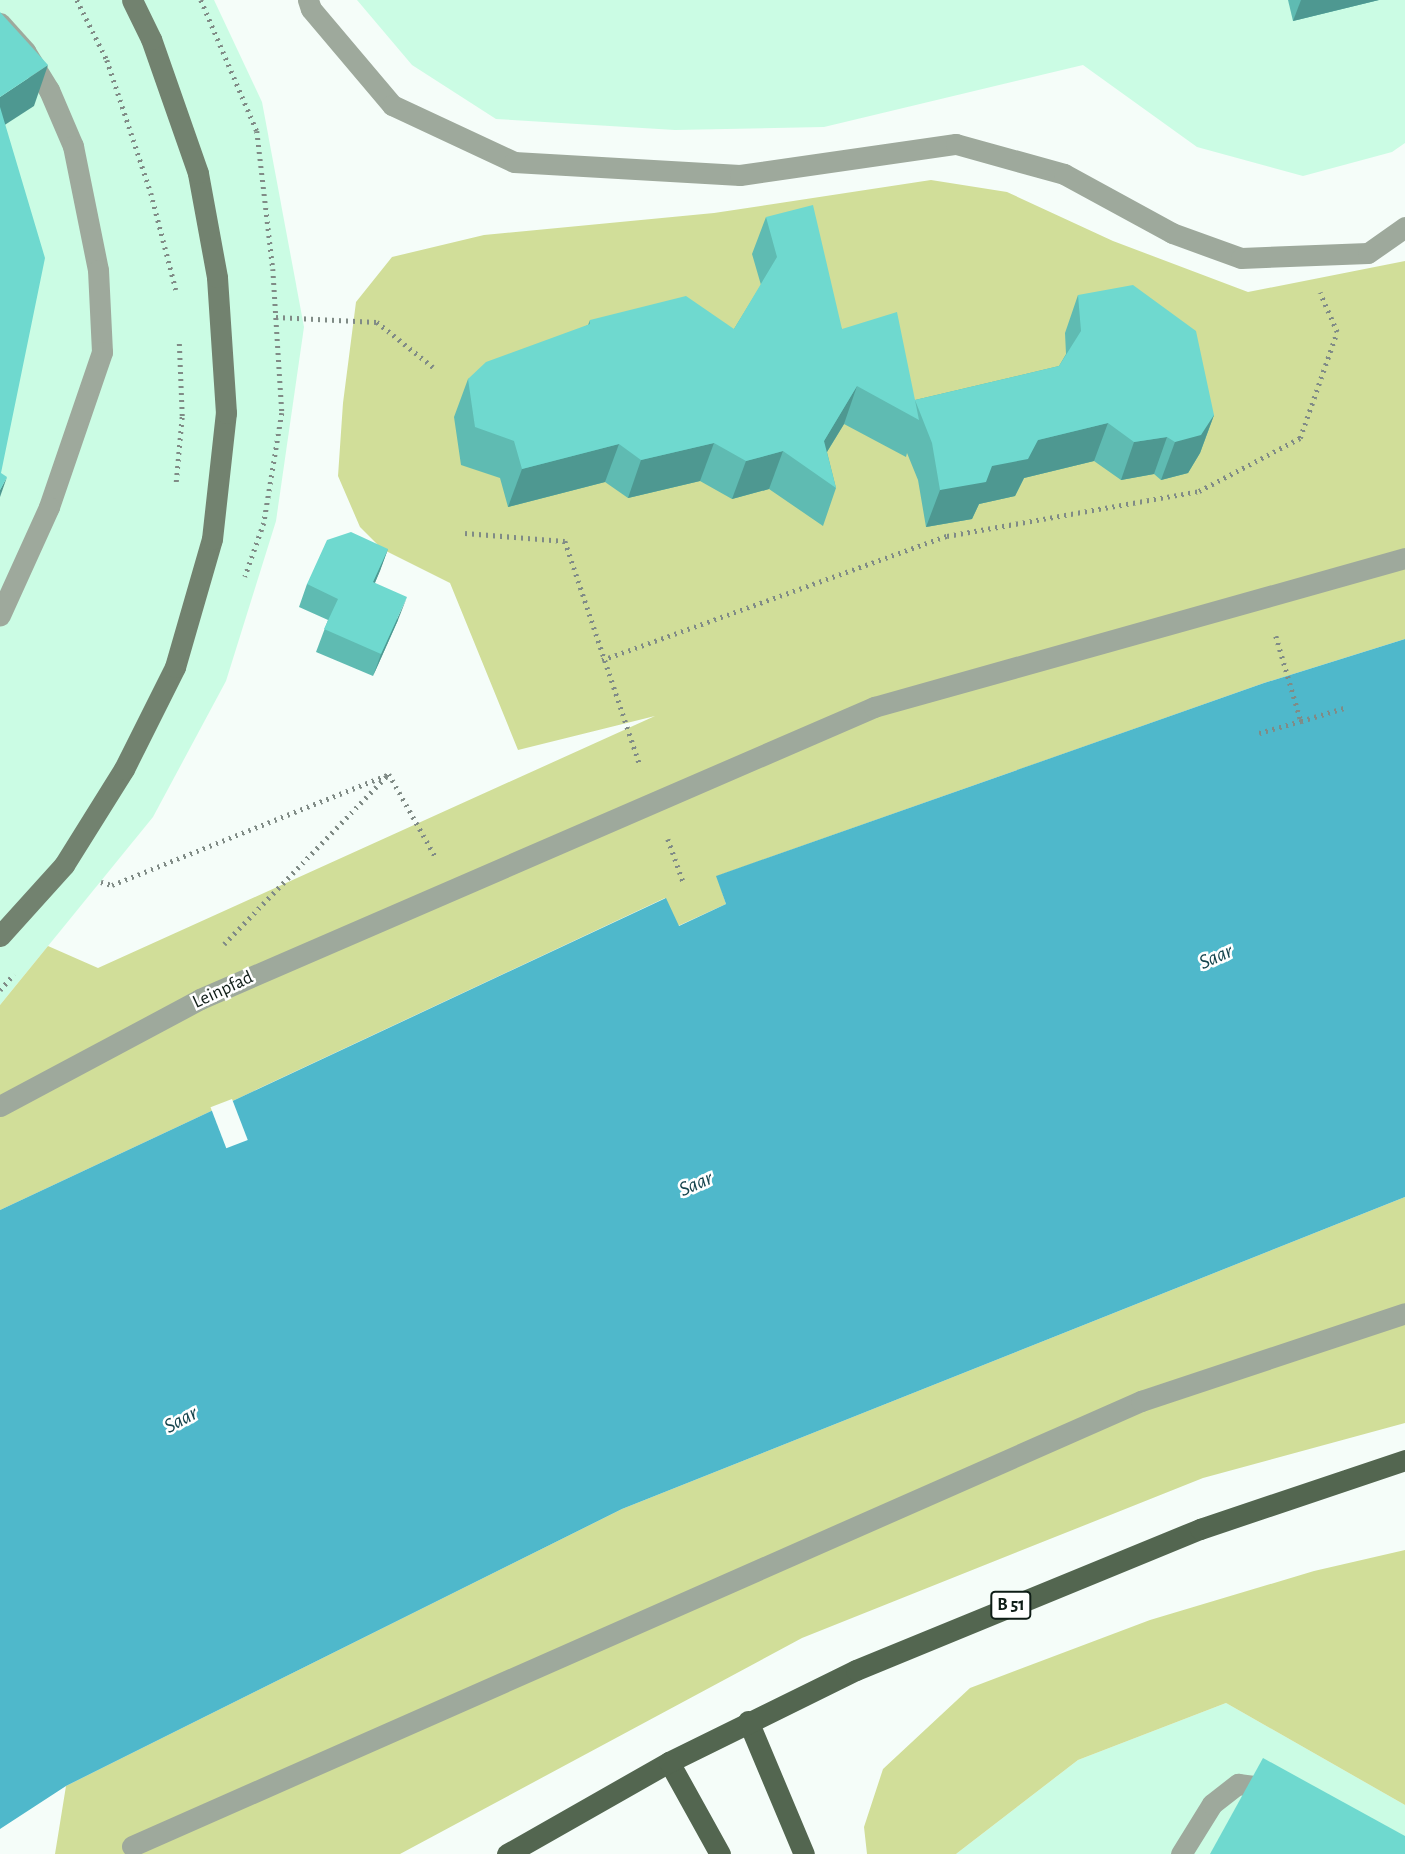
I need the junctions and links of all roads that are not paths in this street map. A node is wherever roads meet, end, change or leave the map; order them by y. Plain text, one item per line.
1 (132, 0) edge
2 (308, 0) edge
3 (0, 23) edge
4 (1405, 227) edge
5 (1405, 558) edge
6 (0, 615) edge
7 (0, 936) edge
8 (0, 1106) edge
9 (1405, 1312) edge
10 (1405, 1460) edge
11 (748, 1721) junction
12 (669, 1762) junction
13 (1298, 1805) edge
14 (132, 1846) dead end
15 (507, 1854) edge
16 (720, 1854) edge
17 (804, 1854) edge
18 (1181, 1854) edge

1 - 7 street
2 - 4 lane
3 - 6 lane
5 - 8 lane, Leinpfad
9 - 14 lane
10 - 11 main road, B 51
11 - 12 main road, B 51
11 - 17 main road
12 - 15 main road, B 51
12 - 16 main road
13 - 18 lane

